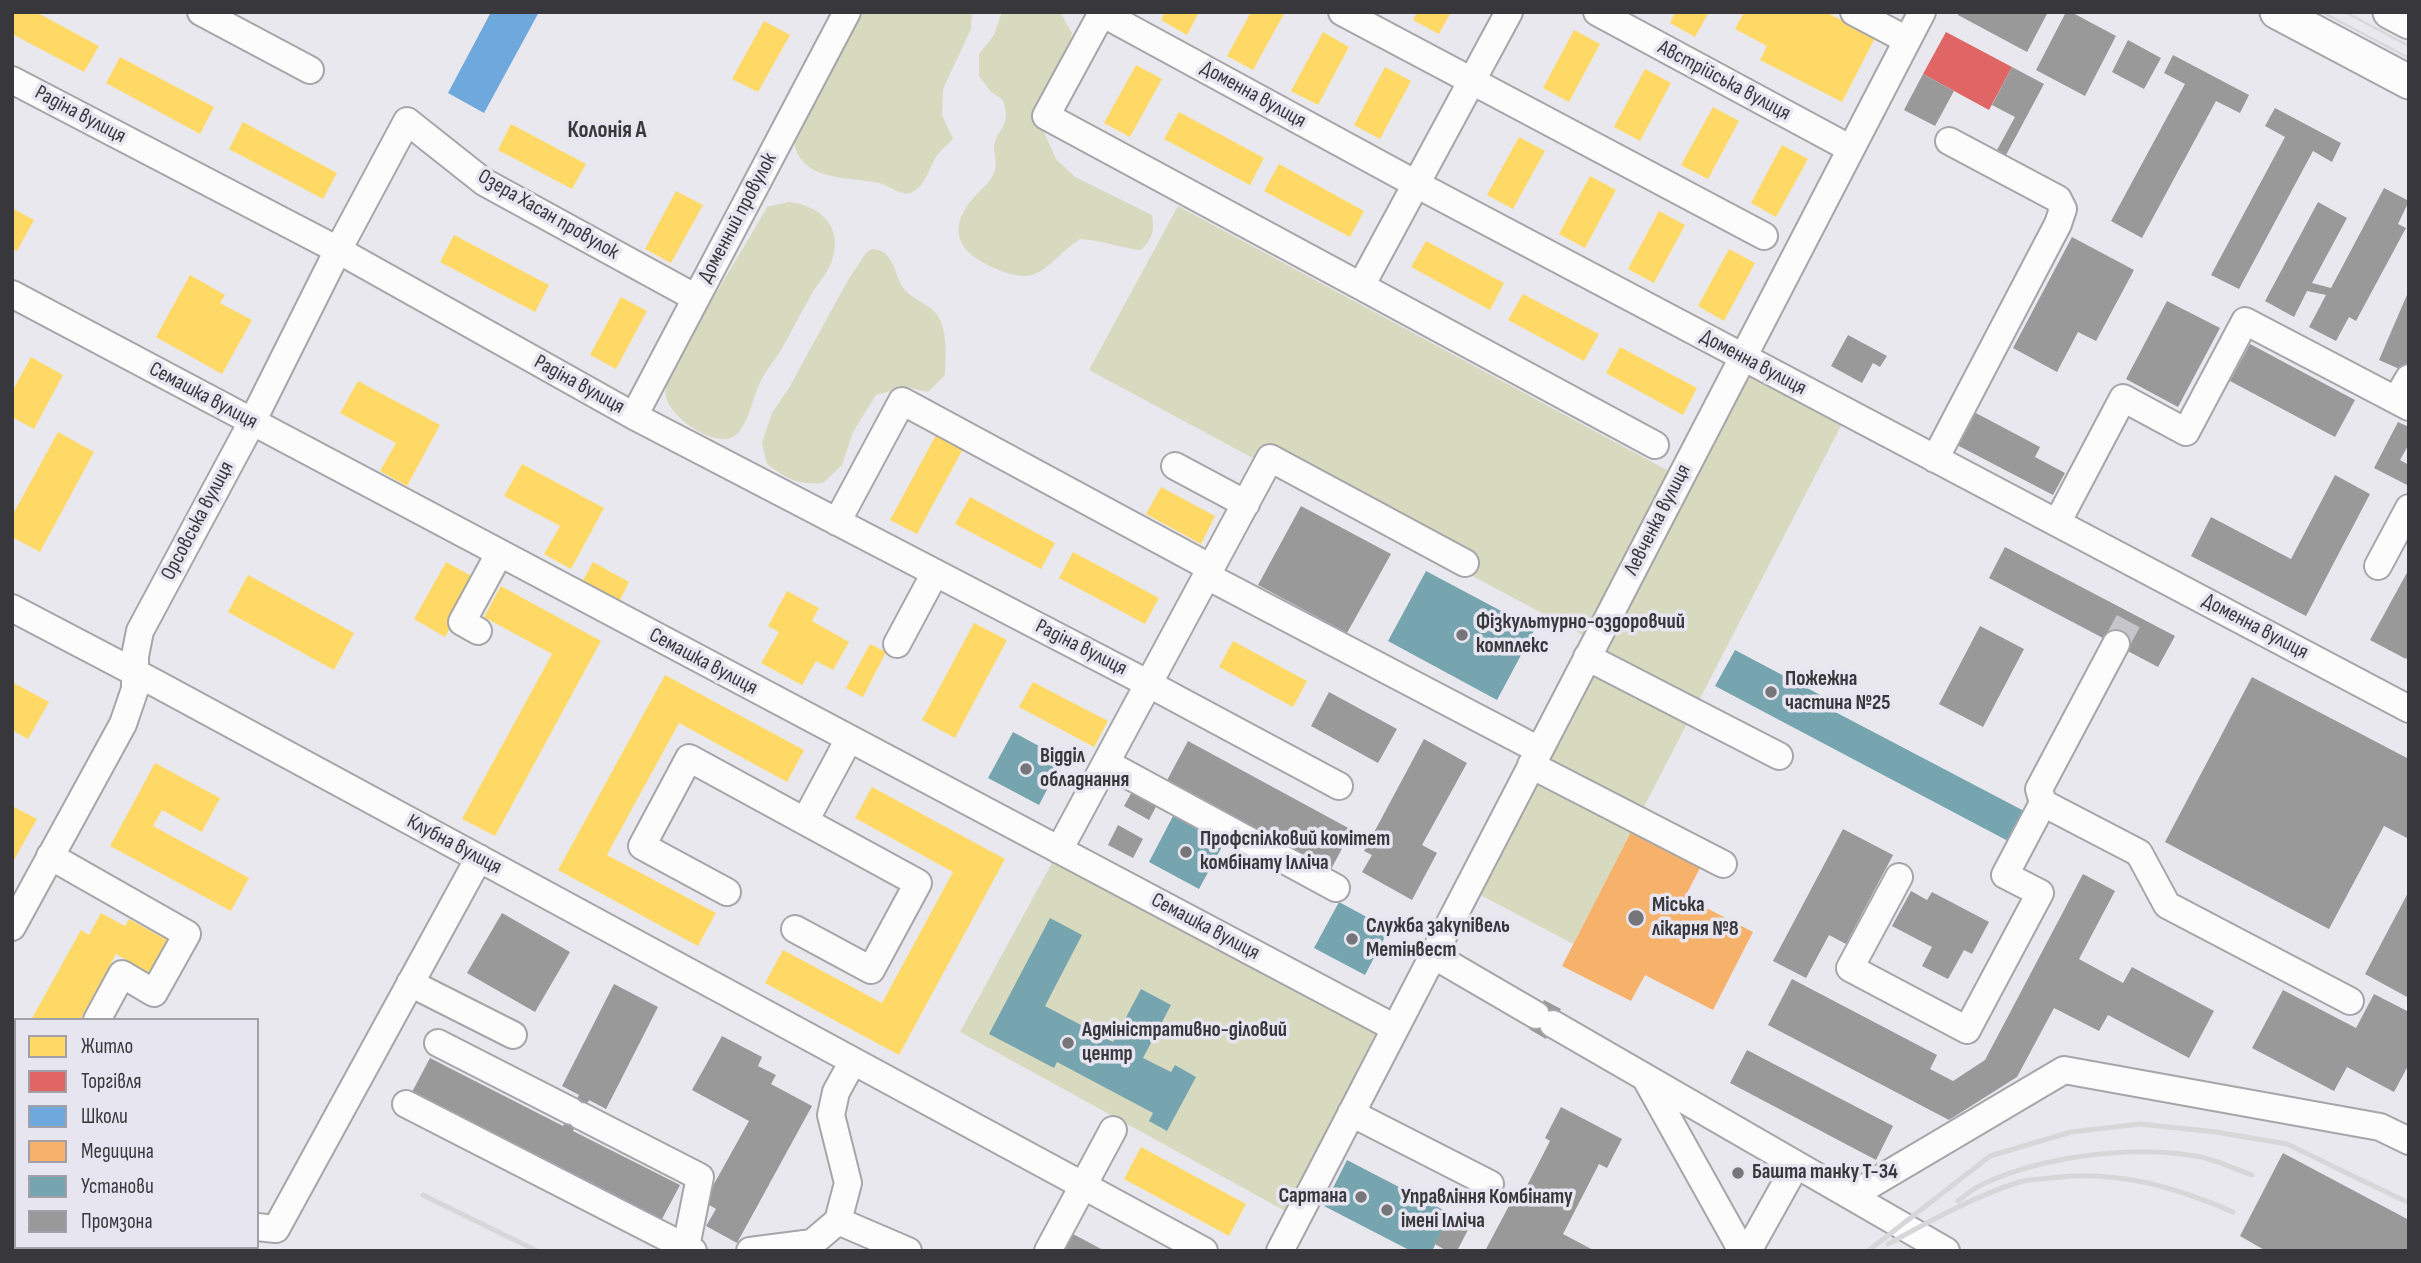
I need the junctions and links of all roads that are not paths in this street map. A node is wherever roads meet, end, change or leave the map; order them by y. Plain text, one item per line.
1 (201, 12) edge
2 (1342, 12) edge
3 (1509, 12) edge
4 (1597, 12) edge
5 (1854, 12) edge
6 (1922, 12) edge
7 (2277, 12) edge
8 (2390, 12) edge
9 (1101, 13) edge
10 (838, 15) edge
11 (2409, 22) edge
12 (1907, 40) junction
13 (310, 70) dead end
14 (12, 80) edge
15 (1472, 81) junction
16 (2409, 82) edge
17 (407, 121) joint
18 (1949, 141) dead end
19 (1851, 149) junction
20 (1416, 184) junction
21 (1764, 236) dead end
22 (338, 250) junction
23 (1361, 286) junction
24 (12, 294) edge
25 (696, 298) junction
26 (1742, 358) junction
27 (2405, 395) edge
28 (634, 416) junction
29 (252, 422) junction
30 (1656, 445) dead end
31 (1935, 459) junction
32 (1175, 467) dead end
33 (1246, 504) junction
34 (2409, 508) edge
35 (837, 522) junction
36 (2057, 523) junction
37 (499, 554) junction
38 (1465, 563) dead end
39 (2378, 566) dead end
40 (1209, 572) junction
41 (936, 573) junction
42 (12, 608) edge
43 (478, 631) dead end
44 (897, 644) dead end
45 (2116, 644) tunnel mouth
46 (1587, 657) junction
47 (136, 673) junction
48 (1149, 684) junction
49 (2409, 709) edge
50 (849, 739) junction
51 (1779, 756) dead end
52 (1535, 757) junction
53 (1106, 763) junction
54 (1339, 786) dead end
55 (2043, 803) junction
56 (805, 821) junction
57 (1059, 850) junction
58 (50, 856) junction
59 (479, 858) junction
60 (1723, 864) dead end
61 (1899, 877) dead end
62 (1336, 888) dead end
63 (727, 892) dead end
64 (15, 917) edge
65 (795, 929) dead end
66 (1433, 955) junction
67 (411, 983) junction
68 (2350, 1001) dead end
69 (98, 1018) edge
70 (1395, 1028) junction
71 (513, 1035) dead end
72 (438, 1043) dead end
73 (853, 1061) junction
74 (1645, 1077) junction
75 (406, 1104) dead end
76 (1351, 1113) junction
77 (1709, 1114) junction
78 (1113, 1130) dead end
79 (2409, 1141) edge
80 (1687, 1152) junction
81 (1796, 1165) junction
82 (1490, 1184) dead end
83 (1083, 1185) junction
84 (1852, 1196) junction
85 (838, 1221) junction
86 (259, 1227) edge
87 (690, 1249) edge
88 (750, 1251) edge
89 (908, 1251) edge
90 (1048, 1251) edge
91 (1204, 1251) edge
92 (1280, 1251) edge
93 (1742, 1251) edge
94 (1748, 1251) edge
95 (1946, 1251) edge

1 - 13 street
2 - 15 street
3 - 15 street
4 - 19 street, Австрійська вулиця
5 - 12 street
6 - 12 street, Левченка вулиця
7 - 16 main road
8 - 11 main road
9 - 20 street, Доменна вулиця
9 - 23 street
10 - 25 street, Доменний провулок
12 - 19 street, Левченка вулиця
14 - 22 street, Радіна вулиця
15 - 20 street
15 - 21 street
17 - 22 street, Орсовська вулиця
17 - 25 street, Озера Хасан провулок
18 - 31 street
19 - 26 street, Левченка вулиця
20 - 23 street
20 - 26 street, Доменна вулиця
22 - 28 street, Радіна вулиця
22 - 29 street, Орсовська вулиця
23 - 30 street
24 - 29 street, Семашка вулиця
25 - 28 street, Доменний провулок
26 - 31 street, Доменна вулиця
26 - 46 street, Левченка вулиця
27 - 36 street
28 - 35 street, Радіна вулиця
29 - 37 street, Семашка вулиця
29 - 47 street, Орсовська вулиця
31 - 36 street, Доменна вулиця
32 - 33 street
33 - 38 street
33 - 40 street
34 - 39 street
35 - 40 street
35 - 41 street, Радіна вулиця
36 - 49 street, Доменна вулиця
37 - 43 street
37 - 50 street, Семашка вулиця
40 - 48 street
40 - 52 street
41 - 44 street
41 - 48 street, Радіна вулиця
42 - 47 street, Клубна вулиця
45 - 55 street
46 - 51 street
46 - 52 street, Левченка вулиця
47 - 58 street, Орсовська вулиця
47 - 59 street, Клубна вулиця
48 - 53 street
48 - 54 street, Радіна вулиця
50 - 56 street
50 - 57 street, Семашка вулиця
52 - 60 street
52 - 66 street, Левченка вулиця
53 - 57 street
53 - 62 street
55 - 61 street
55 - 68 street
56 - 63 street
56 - 65 street
57 - 70 street, Семашка вулиця
58 - 64 street, Орсовська вулиця
58 - 69 street
59 - 67 street
59 - 73 street, Клубна вулиця
66 - 70 street, Левченка вулиця
66 - 74 street
67 - 71 street
67 - 86 street
70 - 76 street, Левченка вулиця
72 - 87 street
73 - 83 street, Клубна вулиця
73 - 85 street
74 - 77 street
74 - 80 street
75 - 87 street
76 - 82 street
76 - 92 street, Левченка вулиця
77 - 80 street
77 - 81 street
78 - 83 street
79 - 84 street
80 - 93 street
81 - 84 street
81 - 94 street
83 - 90 street
83 - 91 street, Клубна вулиця
84 - 95 street
85 - 88 street
85 - 89 street

